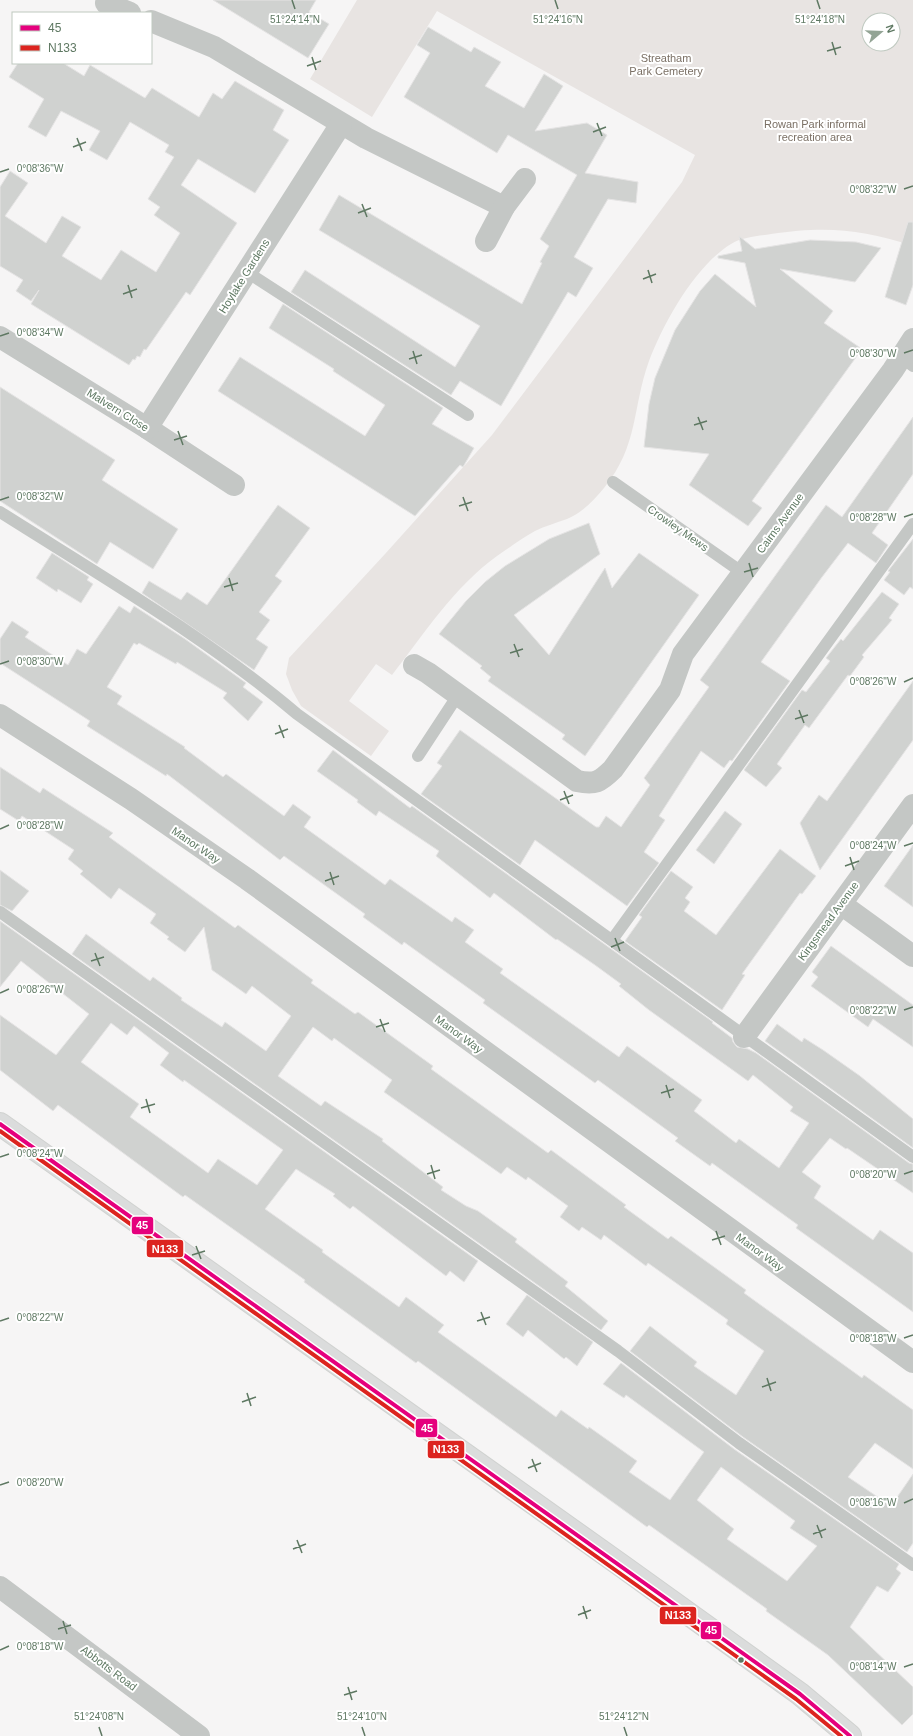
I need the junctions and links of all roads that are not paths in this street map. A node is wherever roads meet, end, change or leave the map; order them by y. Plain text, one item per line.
1 (104, 5) edge
2 (127, 12) edge
3 (152, 21) edge
4 (341, 124) junction
5 (525, 179) dead end
6 (504, 206) junction
7 (486, 241) dead end
8 (247, 272) junction
9 (0, 337) edge
10 (909, 354) edge
11 (468, 415) dead end
12 (147, 428) junction
13 (613, 482) dead end
14 (234, 485) dead end
15 (0, 512) edge
16 (913, 524) edge
17 (743, 573) junction
18 (414, 665) dead end
19 (458, 695) junction
20 (0, 714) edge
21 (418, 756) dead end
22 (913, 805) edge
23 (841, 904) junction
24 (0, 912) edge
25 (612, 940) junction
26 (913, 956) edge
27 (744, 1037) junction
28 (0, 1124) edge
29 (913, 1157) edge
30 (913, 1362) edge
31 (913, 1565) edge
32 (0, 1587) edge
33 (199, 1736) edge
34 (850, 1736) edge

1 - 2 street
3 - 4 street
4 - 6 street
4 - 8 street, Hoylake Gardens
5 - 6 street
6 - 7 street
8 - 11 lane
8 - 12 street, Hoylake Gardens
9 - 12 street, Malvern Close
10 - 17 street, Cairns Avenue
12 - 14 street, Malvern Close
13 - 17 lane, Crowley Mews
15 - 25 lane
16 - 25 lane
17 - 19 street, Cairns Avenue
18 - 19 street, Cairns Avenue
19 - 21 lane
20 - 30 street, Manor Way
22 - 23 street, Kingsmead Avenue
23 - 26 street
23 - 27 street, Kingsmead Avenue
24 - 31 lane
25 - 27 lane
27 - 29 lane
28 - 34 main road
32 - 33 street, Abbotts Road

